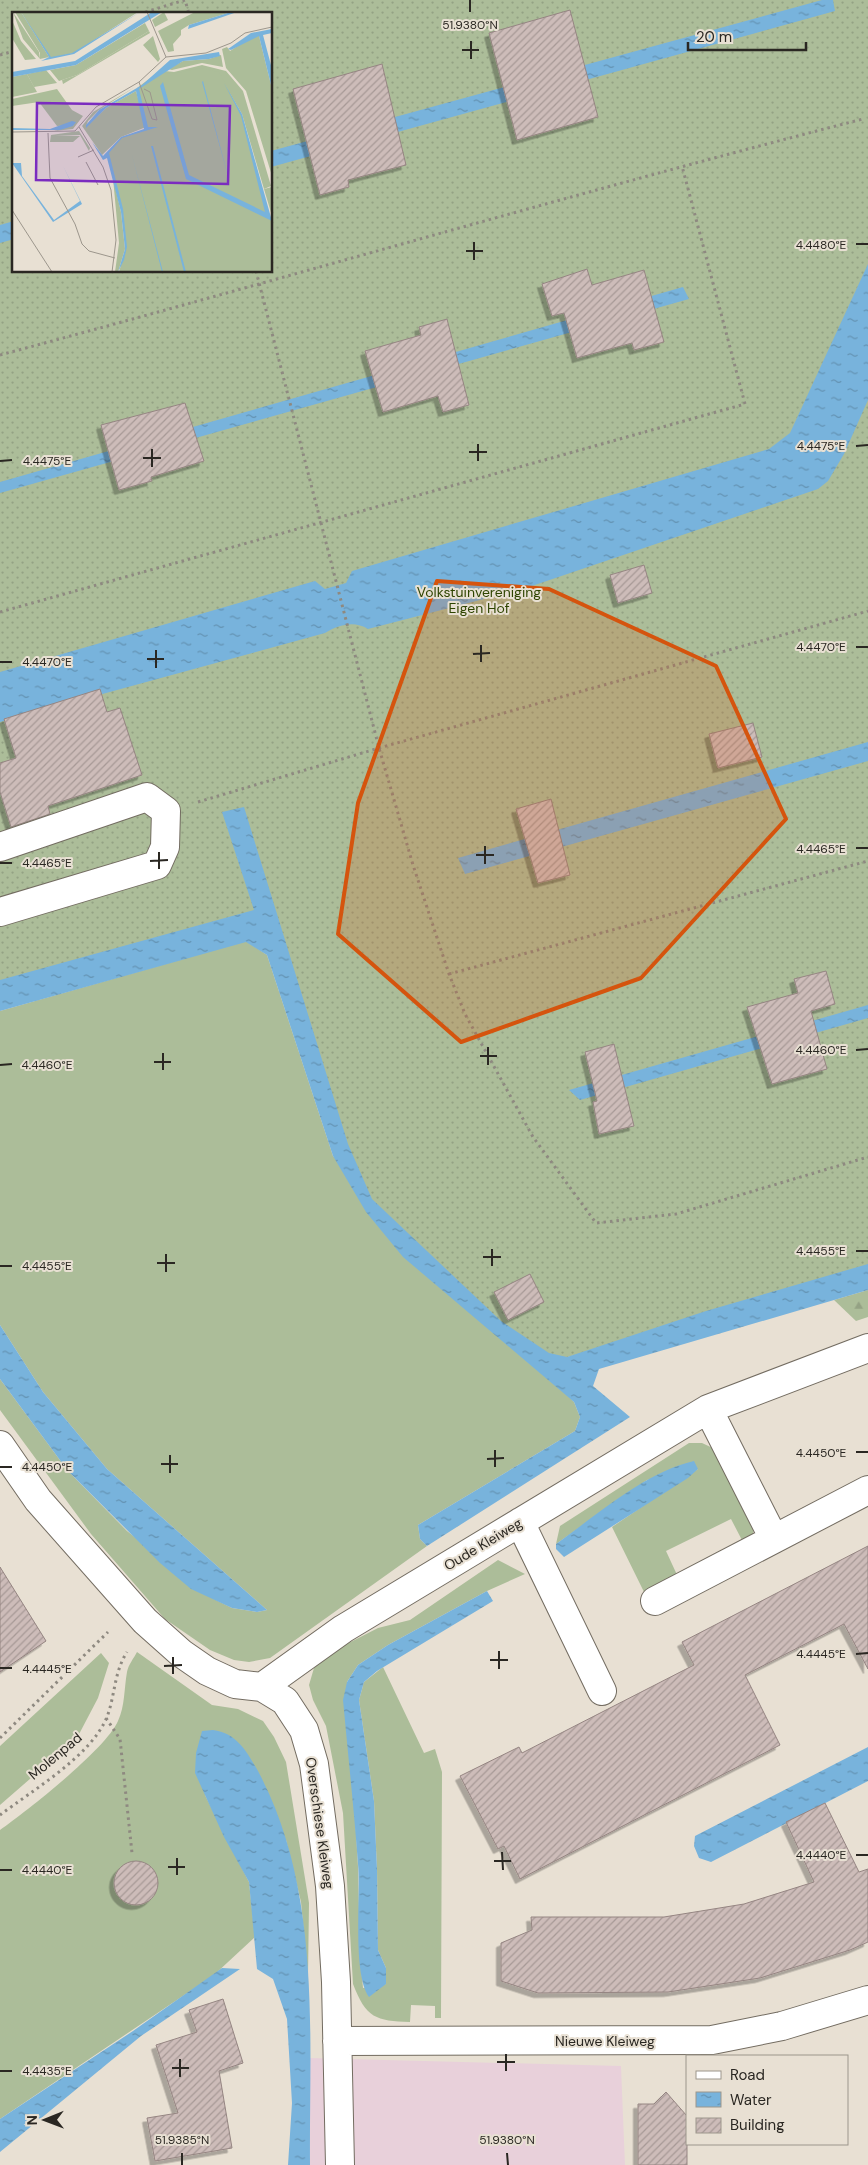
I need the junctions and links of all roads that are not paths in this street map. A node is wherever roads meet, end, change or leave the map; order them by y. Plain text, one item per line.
1 (0, 847) edge
2 (0, 912) edge
3 (868, 1348) edge
4 (708, 1409) junction
5 (0, 1445) edge
6 (868, 1490) edge
7 (520, 1522) junction
8 (774, 1539) junction
9 (656, 1601) dead end
10 (262, 1687) junction
11 (602, 1691) dead end
12 (868, 2000) edge
13 (338, 2042) junction
14 (340, 2165) edge

1 - 2 street
3 - 4 street, Oude Kleiweg
4 - 7 street, Oude Kleiweg
4 - 8 street
5 - 10 street, Overschiese Kleiweg
6 - 8 street
7 - 10 street, Oude Kleiweg
7 - 11 street
8 - 9 street
10 - 13 street, Overschiese Kleiweg
12 - 13 street, Nieuwe Kleiweg
13 - 14 street, Overschiese Kleiweg

